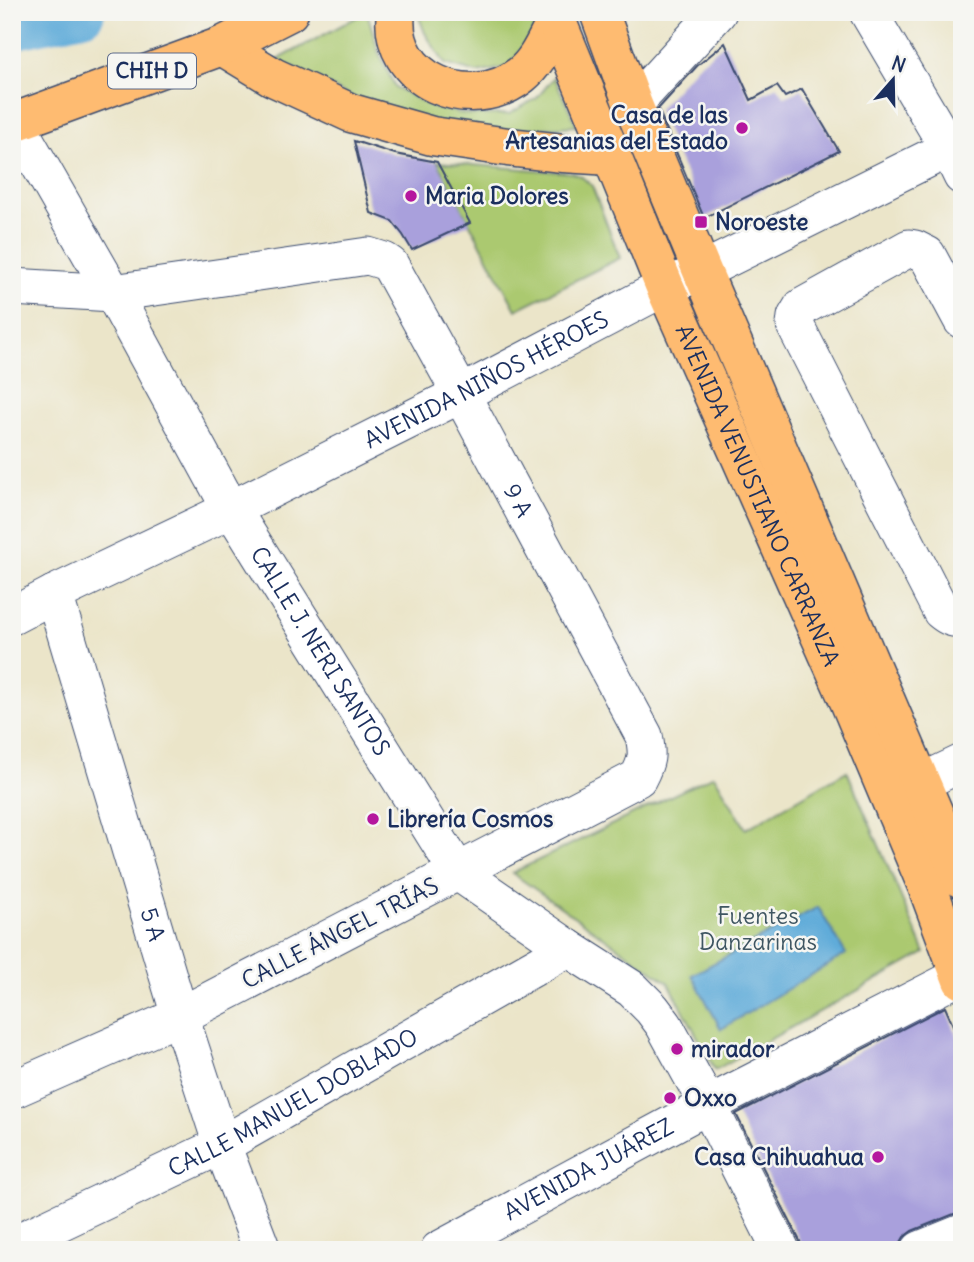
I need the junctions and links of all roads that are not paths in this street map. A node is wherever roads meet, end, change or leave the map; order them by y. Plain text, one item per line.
1 (289, 12) edge
2 (396, 12) edge
3 (599, 12) edge
4 (718, 12) edge
5 (868, 12) edge
6 (560, 15) edge
7 (222, 46) junction
8 (634, 105) junction
9 (14, 122) edge
10 (957, 155) edge
11 (611, 156) junction
12 (677, 277) junction
13 (12, 288) edge
14 (114, 293) junction
15 (962, 320) edge
16 (458, 388) junction
17 (228, 502) junction
18 (54, 594) junction
19 (12, 599) edge
20 (12, 616) edge
21 (962, 619) edge
22 (648, 753) joint
23 (962, 763) edge
24 (920, 783) junction
25 (458, 872) junction
26 (962, 879) edge
27 (568, 948) junction
28 (961, 970) edge
29 (180, 1016) junction
30 (12, 1090) edge
31 (711, 1113) junction
32 (222, 1145) junction
33 (962, 1233) edge
34 (12, 1245) edge
35 (262, 1250) edge
36 (439, 1250) edge
37 (484, 1250) edge
38 (781, 1250) edge
39 (920, 1250) edge

1 - 7 main road, CHIH D
2 - 6 main road
3 - 8 main road, AVENIDA VENUSTIANO CARRANZA
4 - 8 street
5 - 10 street
6 - 11 main road, AVENIDA VENUSTIANO CARRANZA
6 - 12 street
7 - 9 main road, CHIH D
7 - 11 main road
8 - 12 main road, AVENIDA VENUSTIANO CARRANZA
9 - 14 street, CALLE J. NERI SANTOS
10 - 12 street, AVENIDA NIÑOS HÉROES
11 - 12 main road, AVENIDA VENUSTIANO CARRANZA
12 - 16 street, AVENIDA NIÑOS HÉROES
12 - 24 main road, AVENIDA VENUSTIANO CARRANZA
12 - 28 main road, AVENIDA VENUSTIANO CARRANZA
13 - 14 street
14 - 16 street, 9 A
14 - 17 street, CALLE J. NERI SANTOS
15 - 21 street
16 - 17 street, AVENIDA NIÑOS HÉROES
16 - 22 street, 9 A
17 - 18 street, AVENIDA NIÑOS HÉROES
17 - 19 street
17 - 25 street, CALLE J. NERI SANTOS
18 - 20 street, AVENIDA NIÑOS HÉROES
18 - 29 street, 5 A
22 - 25 street, CALLE ÁNGEL TRÍAS
23 - 24 street
24 - 26 main road, AVENIDA VENUSTIANO CARRANZA
25 - 27 street, CALLE J. NERI SANTOS
25 - 29 street, CALLE ÁNGEL TRÍAS
27 - 31 street, CALLE J. NERI SANTOS
27 - 32 street, CALLE MANUEL DOBLADO
28 - 31 street, AVENIDA JUÁREZ
29 - 30 street, CALLE ÁNGEL TRÍAS
29 - 32 street, 5 A
31 - 36 street, AVENIDA JUÁREZ
31 - 37 street
31 - 38 street, CALLE J. NERI SANTOS
32 - 34 street, CALLE MANUEL DOBLADO
32 - 35 street, 5 A
33 - 39 street

